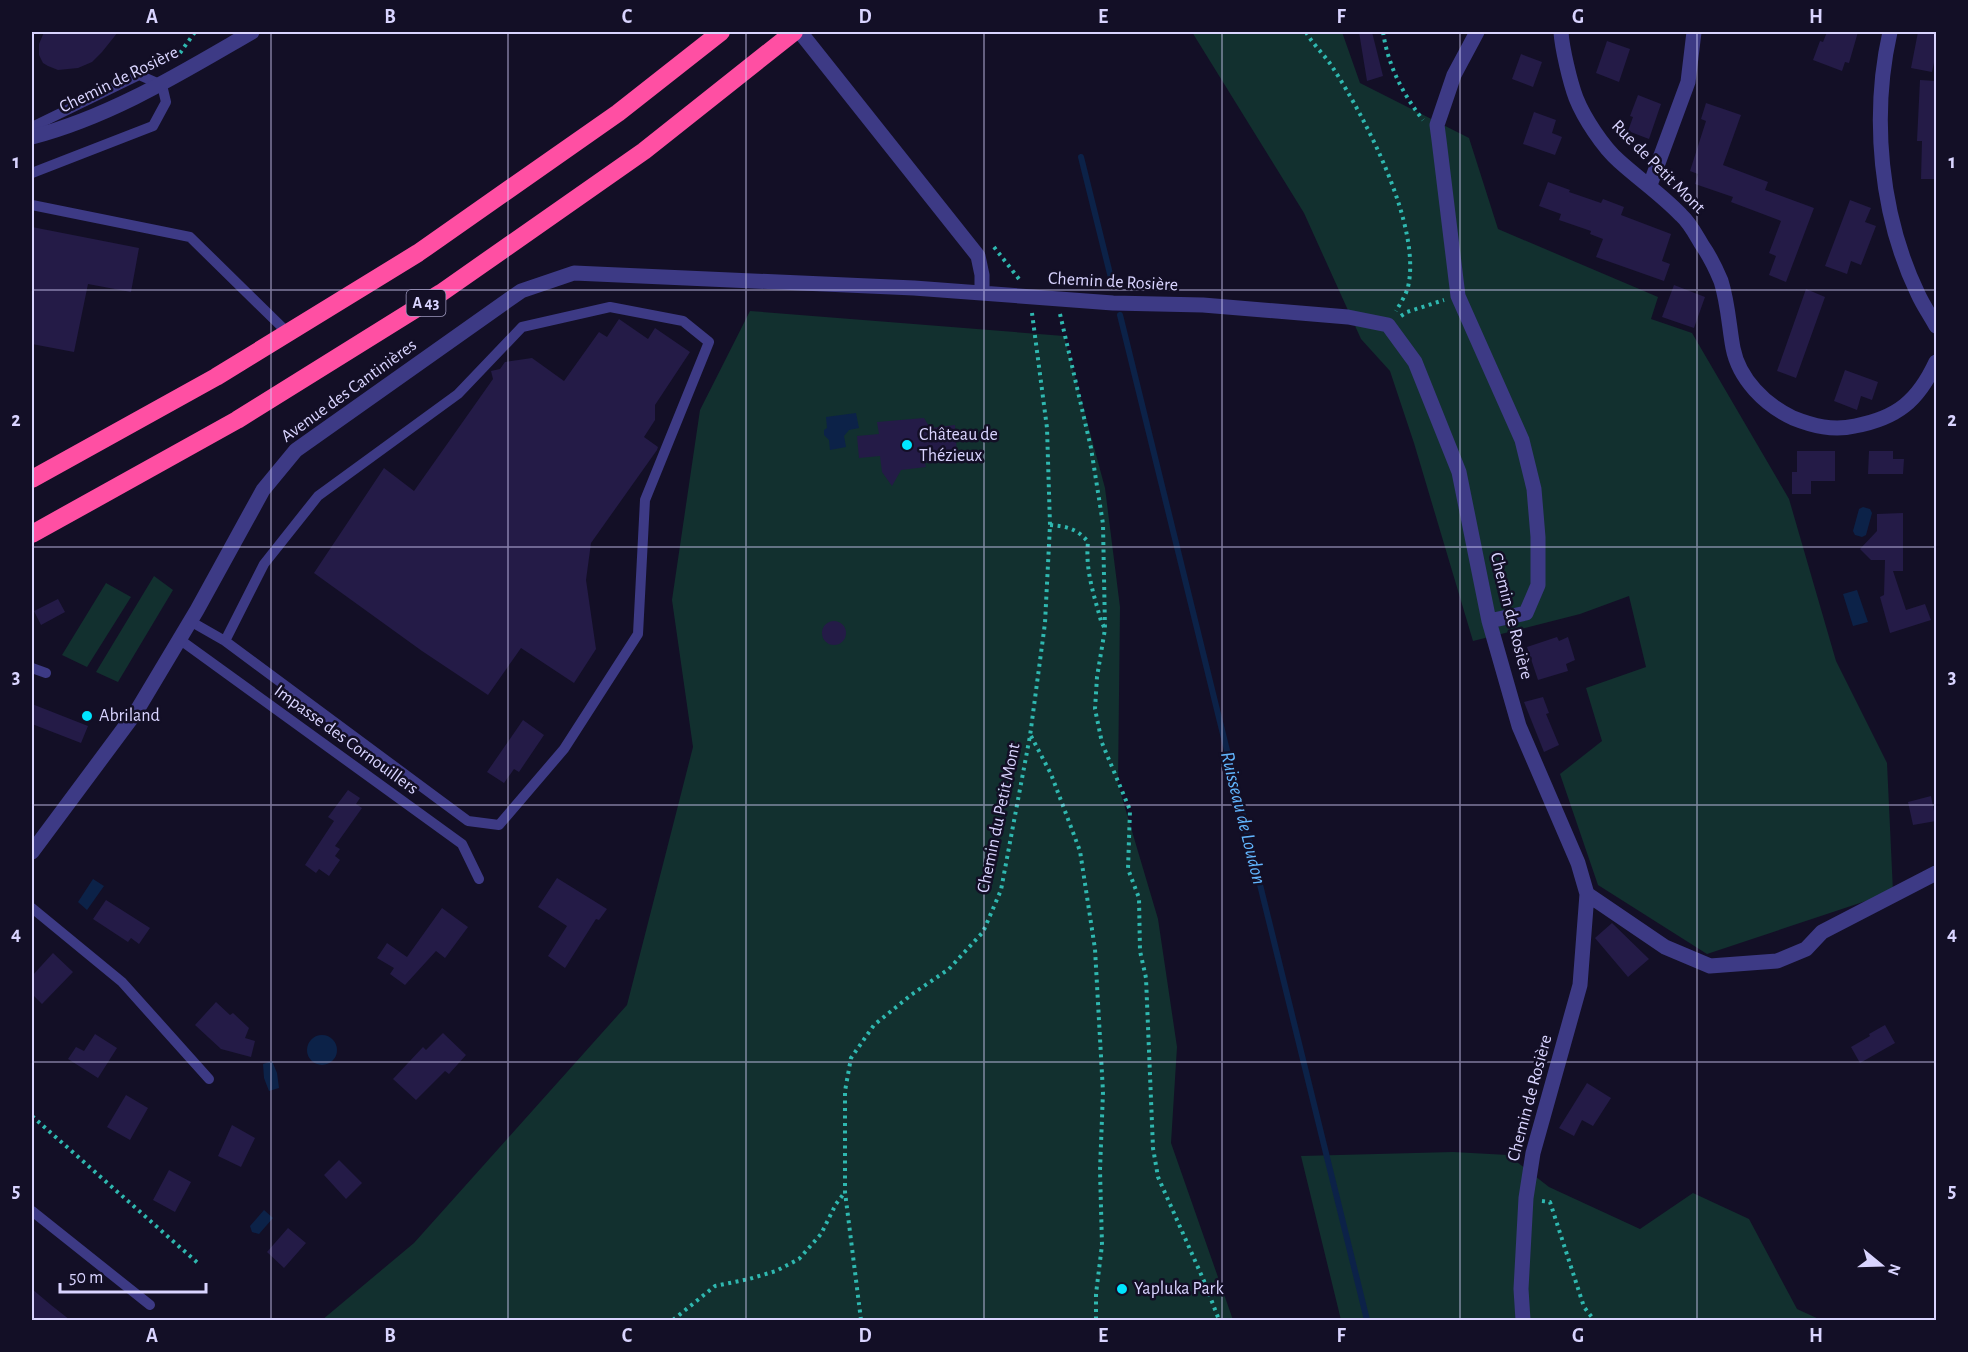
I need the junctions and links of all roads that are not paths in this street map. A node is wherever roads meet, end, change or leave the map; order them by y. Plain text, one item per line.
1 (252, 32) edge
2 (721, 32) edge
3 (794, 32) edge
4 (800, 32) edge
5 (1477, 32) edge
6 (1561, 32) edge
7 (1694, 32) edge
8 (1890, 32) edge
9 (162, 85) junction
10 (32, 127) edge
11 (32, 137) edge
12 (32, 173) edge
13 (1650, 185) junction
14 (32, 206) edge
15 (914, 288) joint
16 (982, 293) junction
17 (1936, 326) edge
18 (288, 333) junction
19 (1936, 362) edge
20 (32, 479) edge
21 (32, 534) edge
22 (190, 621) junction
23 (1489, 621) junction
24 (179, 639) junction
25 (225, 641) junction
26 (32, 668) edge
27 (46, 673) dead end
28 (32, 852) edge
29 (1936, 873) edge
30 (479, 879) dead end
31 (1587, 894) junction
32 (32, 908) edge
33 (209, 1079) dead end
34 (32, 1211) edge
35 (150, 1305) dead end
36 (1523, 1320) edge

1 - 9 street, Chemin de Rosière
2 - 18 highway, A 43
3 - 21 highway, A 43
4 - 16 street
5 - 23 street
6 - 13 street, Rue de Petit Mont
7 - 13 street
8 - 17 street
9 - 10 lane
9 - 11 street, Chemin de Rosière
9 - 12 lane
13 - 19 street, Rue de Petit Mont
14 - 18 lane
15 - 16 street, Chemin de Rosière
15 - 22 street, Avenue des Cantinières
16 - 23 street, Chemin de Rosière
18 - 20 highway, A 43
22 - 24 street, Avenue des Cantinières
22 - 25 lane
23 - 31 street, Chemin de Rosière
24 - 28 street, Avenue des Cantinières
24 - 30 lane, Impasse des Cornouillers
25 - 25 lane
26 - 27 lane
29 - 31 street
31 - 36 street, Chemin de Rosière
32 - 33 lane
34 - 35 lane

